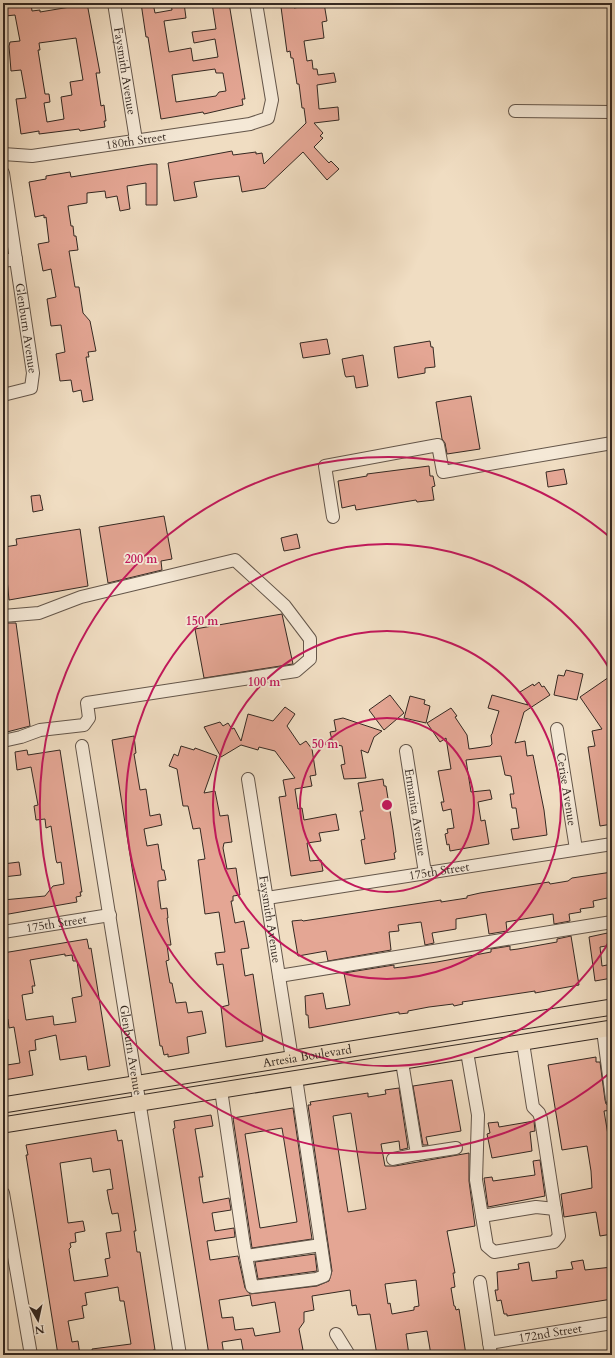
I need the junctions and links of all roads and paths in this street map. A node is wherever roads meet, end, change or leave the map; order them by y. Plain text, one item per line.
1 (114, 3) edge
2 (256, 3) edge
3 (514, 111) dead end
4 (612, 112) edge
5 (136, 140) junction
6 (3, 154) edge
7 (3, 173) edge
8 (16, 259) junction
9 (3, 261) edge
10 (3, 395) edge
11 (612, 443) edge
12 (333, 517) dead end
13 (3, 616) edge
14 (557, 729) dead end
15 (3, 741) edge
16 (82, 746) dead end
17 (406, 751) dead end
18 (248, 779) dead end
19 (612, 844) edge
20 (576, 849) junction
21 (425, 873) junction
22 (267, 898) junction
23 (110, 915) junction
24 (612, 922) edge
25 (3, 932) edge
26 (279, 976) junction
27 (612, 1007) edge
28 (608, 1029) edge
29 (523, 1043) junction
30 (467, 1052) junction
31 (292, 1058) junction
32 (402, 1062) junction
33 (296, 1078) junction
34 (135, 1084) junction
35 (221, 1090) junction
36 (612, 1099) edge
37 (138, 1103) junction
38 (3, 1105) edge
39 (3, 1125) edge
40 (456, 1148) dead end
41 (417, 1154) junction
42 (393, 1158) dead end
43 (3, 1193) edge
44 (555, 1210) junction
45 (482, 1216) junction
46 (321, 1245) junction
47 (246, 1256) junction
48 (480, 1282) dead end
49 (612, 1323) edge
50 (336, 1334) dead end
51 (490, 1349) edge
52 (31, 1355) edge
53 (180, 1355) edge
54 (348, 1355) edge

1 - 5 street, Faysmith Avenue
2 - 5 street, 180th Street
3 - 4 street
5 - 6 street, 180th Street
7 - 8 street, Glenburn Avenue
8 - 9 street
8 - 10 street, Glenburn Avenue
11 - 12 street
13 - 15 street
14 - 20 street, Cerise Avenue
16 - 23 street, Glenburn Avenue
17 - 21 street, Ermanita Avenue
18 - 22 street, Faysmith Avenue
19 - 20 street, 175th Street
20 - 21 street, 175th Street
21 - 22 street, 175th Street
22 - 26 street, Faysmith Avenue
23 - 25 street, 175th Street
23 - 34 street, Glenburn Avenue
24 - 26 street
26 - 31 street, Faysmith Avenue
27 - 31 main road, Artesia Boulevard
28 - 29 main road, Artesia Boulevard
28 - 36 street
29 - 30 main road, Artesia Boulevard
29 - 44 street
30 - 32 main road, Artesia Boulevard
30 - 45 street
31 - 34 main road, Artesia Boulevard
32 - 33 main road, Artesia Boulevard
32 - 41 street
33 - 35 main road, Artesia Boulevard
33 - 46 street
34 - 37 street, Glenburn Avenue
34 - 38 main road, Artesia Boulevard
35 - 37 main road, Artesia Boulevard
35 - 47 street
37 - 39 main road, Artesia Boulevard
37 - 53 street, Glenburn Avenue
40 - 41 street
41 - 42 street
43 - 52 street
44 - 45 street
44 - 45 street
46 - 47 street
46 - 47 street
48 - 51 street
49 - 51 street, 172nd Street
50 - 54 street

